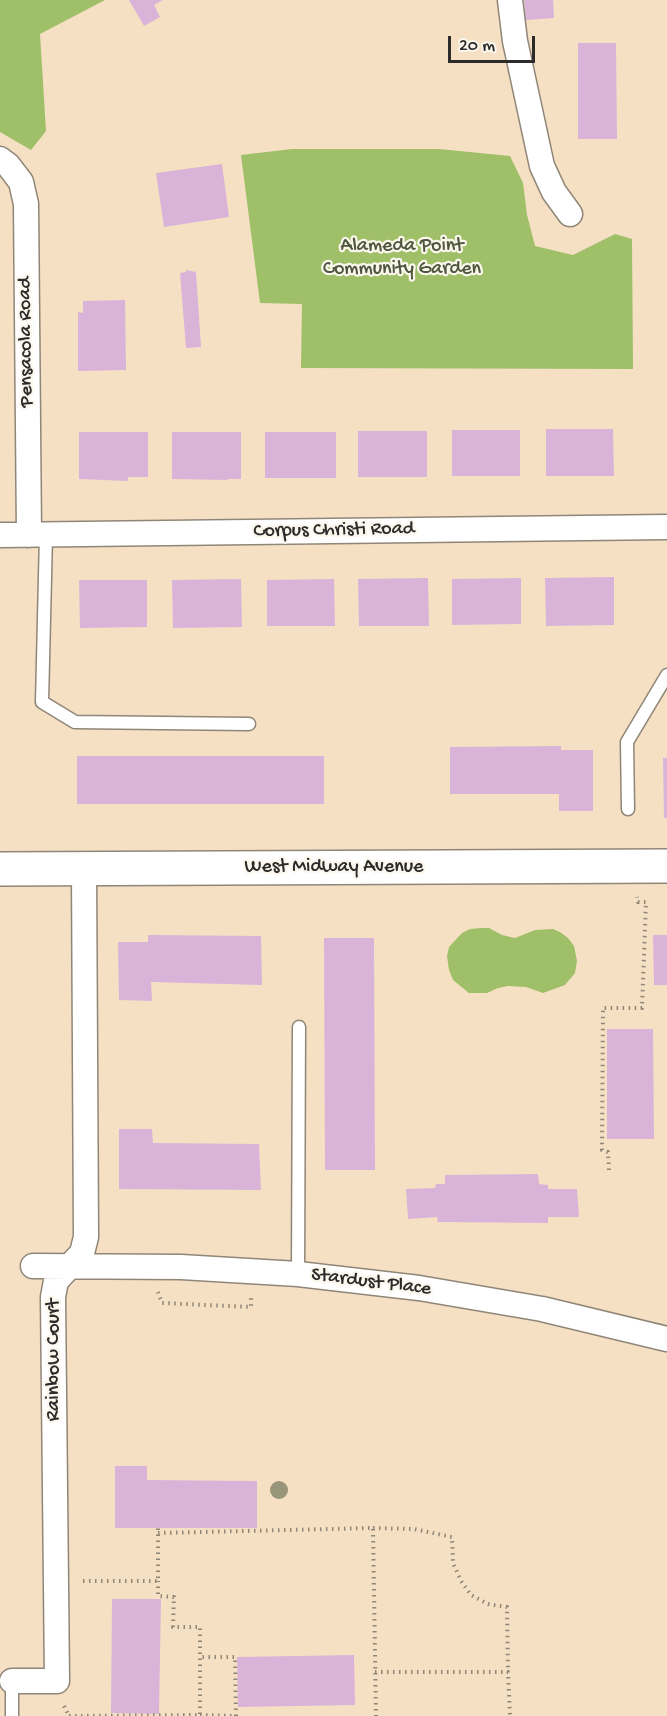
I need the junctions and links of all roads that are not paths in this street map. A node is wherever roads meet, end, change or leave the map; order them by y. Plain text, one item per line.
1 (510, 0) edge
2 (0, 159) edge
3 (570, 214) dead end
4 (667, 527) edge
5 (0, 535) edge
6 (38, 535) junction
7 (667, 675) edge
8 (249, 724) dead end
9 (628, 809) dead end
10 (652, 866) edge
11 (0, 869) edge
12 (84, 869) junction
13 (299, 1027) dead end
14 (33, 1266) dead end
15 (70, 1266) junction
16 (298, 1274) junction
17 (667, 1339) edge
18 (12, 1681) joint
19 (12, 1716) edge

1 - 3 street
2 - 6 street, Pensacola Road
4 - 6 street, Corpus Christi Road
5 - 6 street, Corpus Christi Road
6 - 8 lane
7 - 9 lane
10 - 12 street, West Midway Avenue
11 - 12 street, West Midway Avenue
12 - 15 street, Rainbow Court
13 - 16 lane
14 - 15 street, Stardust Place
15 - 16 street, Stardust Place
15 - 18 street, Rainbow Court
16 - 17 street, Stardust Place
18 - 19 lane

